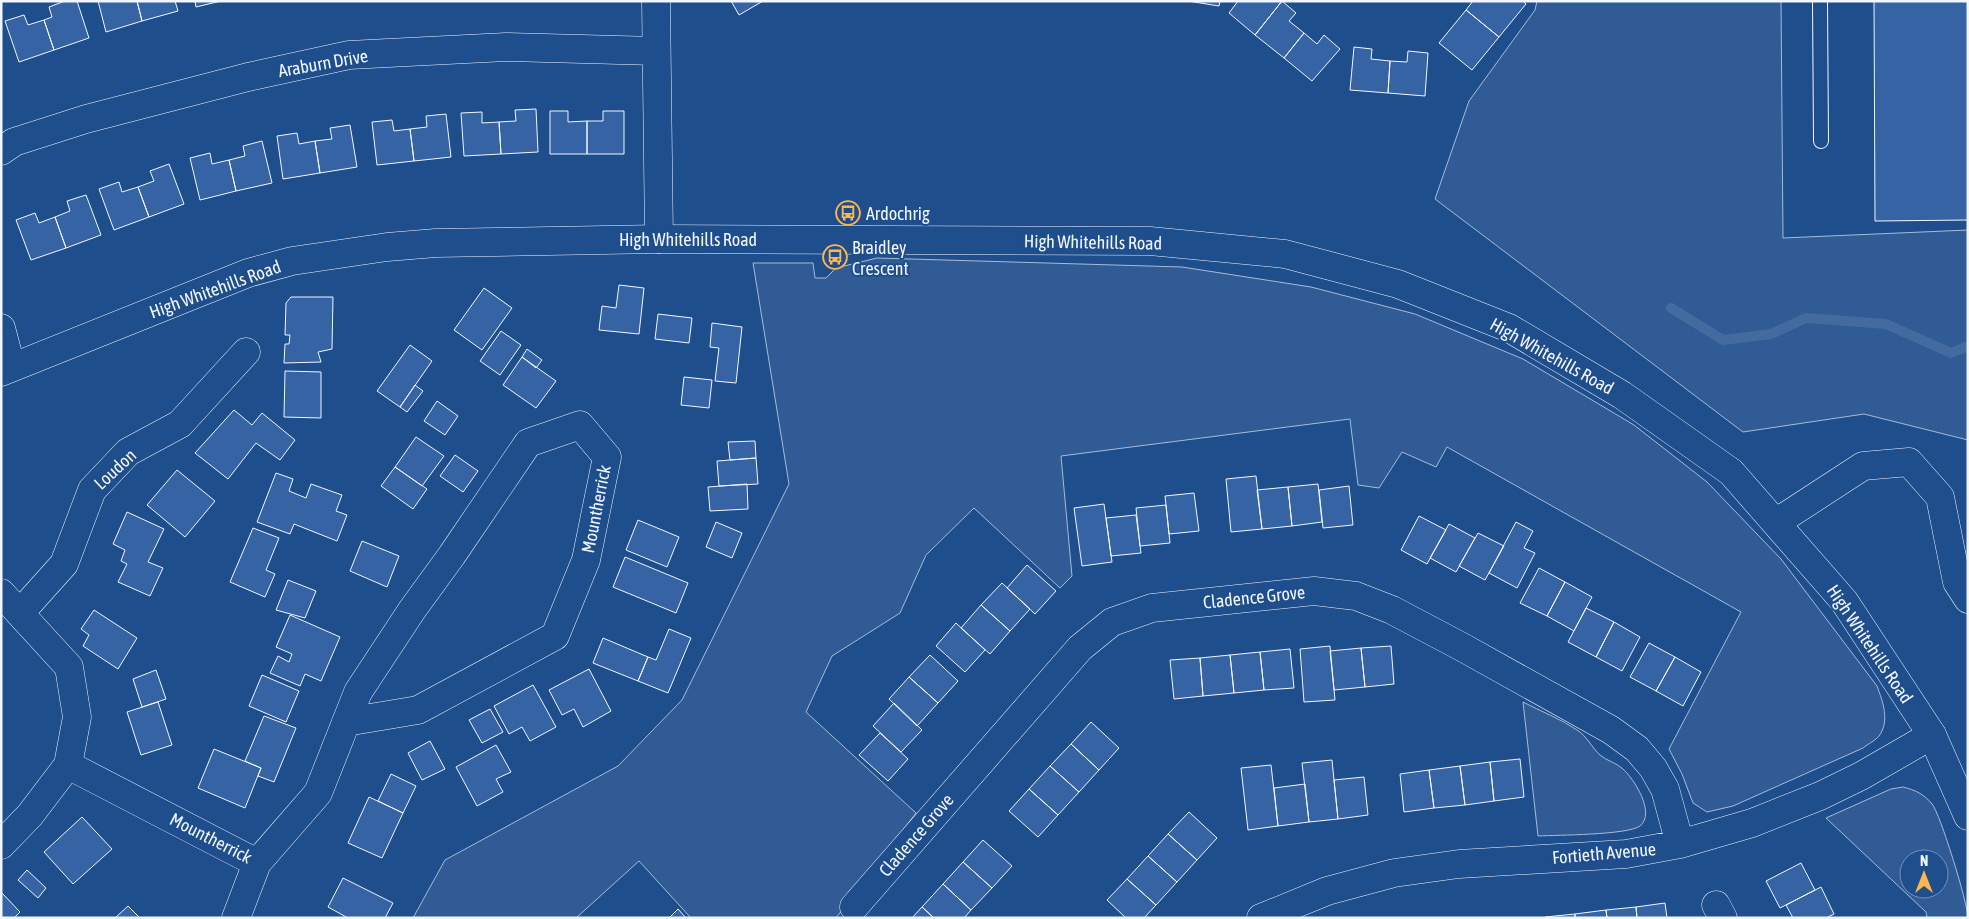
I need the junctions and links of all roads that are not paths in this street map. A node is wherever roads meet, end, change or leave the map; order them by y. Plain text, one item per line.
1 (656, 1) edge
2 (1820, 1) edge
3 (656, 51) junction
4 (1821, 141) dead end
5 (1, 151) edge
6 (659, 238) junction
7 (1, 328) edge
8 (246, 352) dead end
9 (6, 369) edge
10 (1777, 522) junction
11 (1, 593) edge
12 (1968, 599) edge
13 (20, 613) junction
14 (346, 722) junction
15 (1932, 735) junction
16 (68, 765) junction
17 (1968, 816) edge
18 (1680, 844) junction
19 (1, 845) edge
20 (257, 863) junction
21 (854, 907) dead end
22 (236, 918) edge
23 (1261, 918) edge

1 - 3 street
2 - 4 lane
3 - 5 street, Araburn Drive
3 - 6 street
6 - 9 street, High Whitehills Road
6 - 10 street, High Whitehills Road
7 - 9 street
8 - 13 street, Loudon
10 - 12 street
10 - 15 street, High Whitehills Road
11 - 13 street
13 - 16 street
14 - 14 street, Mountherrick
14 - 20 street, Mountherrick
15 - 17 street, High Whitehills Road
15 - 18 street, Fortieth Avenue
16 - 19 street
16 - 20 street, Mountherrick
18 - 21 street, Cladence Grove
18 - 23 street, Fortieth Avenue
20 - 22 street

